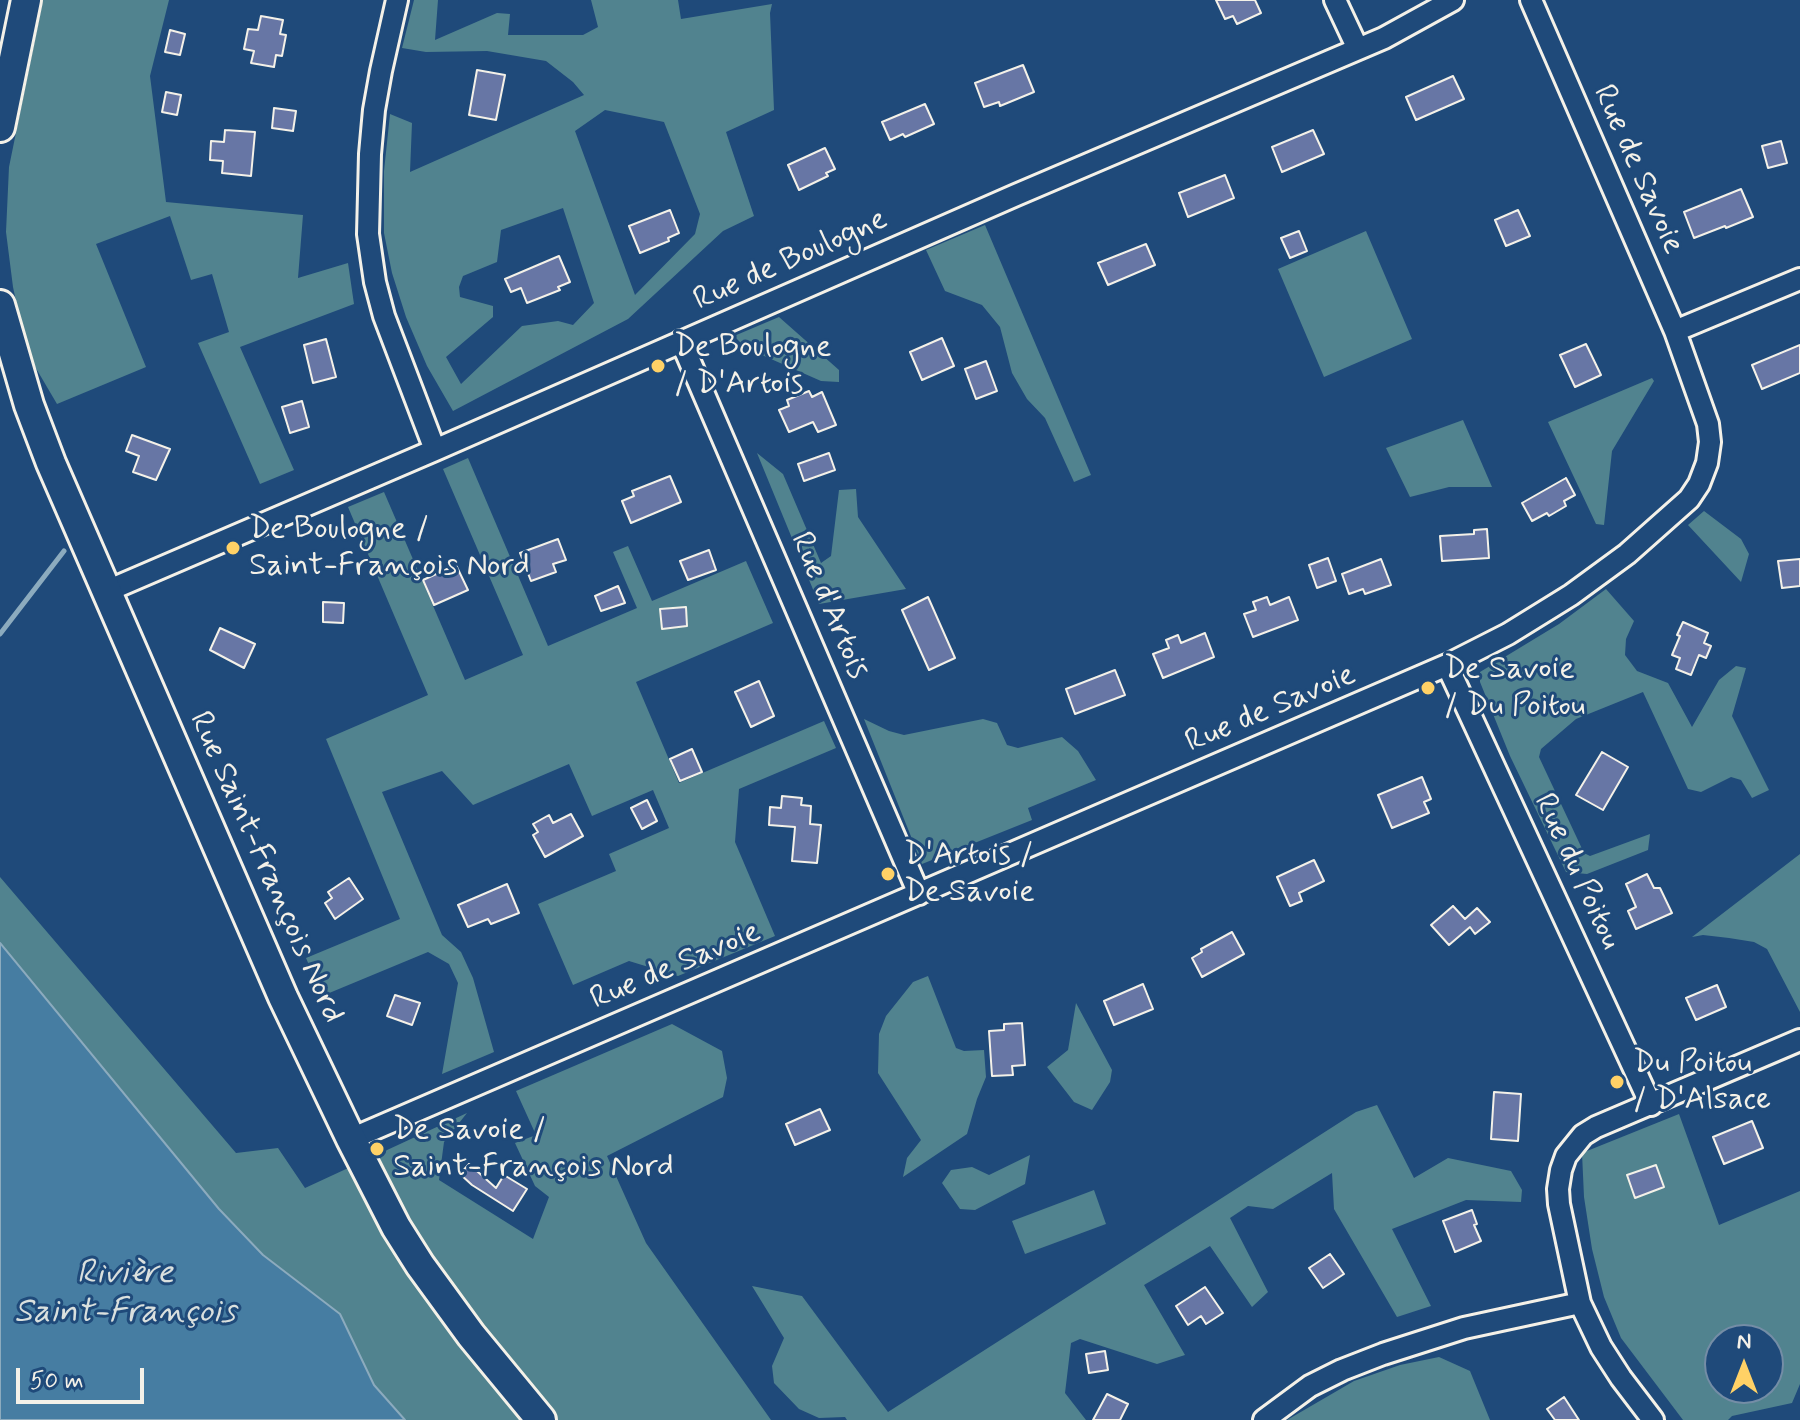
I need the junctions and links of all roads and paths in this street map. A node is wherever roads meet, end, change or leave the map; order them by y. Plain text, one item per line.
1 (26, 0) edge
2 (397, 0) edge
3 (1335, 0) edge
4 (1453, 0) edge
5 (1531, 0) edge
6 (1358, 49) junction
7 (0, 127) edge
8 (1800, 279) edge
9 (0, 305) edge
10 (1675, 331) junction
11 (681, 341) junction
12 (435, 450) junction
13 (107, 591) junction
14 (1447, 665) junction
15 (919, 894) junction
16 (1800, 1040) edge
17 (1651, 1105) junction
18 (351, 1139) junction
19 (1580, 1303) junction
20 (541, 1420) edge
21 (1264, 1420) edge
22 (1653, 1420) edge

1 - 7 street
2 - 12 street
3 - 6 street
4 - 6 street, Rue de Boulogne
5 - 10 street, Rue de Savoie
6 - 11 street, Rue de Boulogne
8 - 10 street
9 - 13 street, Rue Saint-François Nord
10 - 14 street, Rue de Savoie
11 - 12 street, Rue de Boulogne
11 - 15 street, Rue d'Artois
12 - 13 street, Rue de Boulogne
13 - 18 street, Rue Saint-François Nord
14 - 15 street, Rue de Savoie
14 - 17 street, Rue du Poitou
15 - 18 street, Rue de Savoie
16 - 17 street
17 - 19 street
18 - 20 street, Rue Saint-François Nord
19 - 21 street
19 - 22 street

